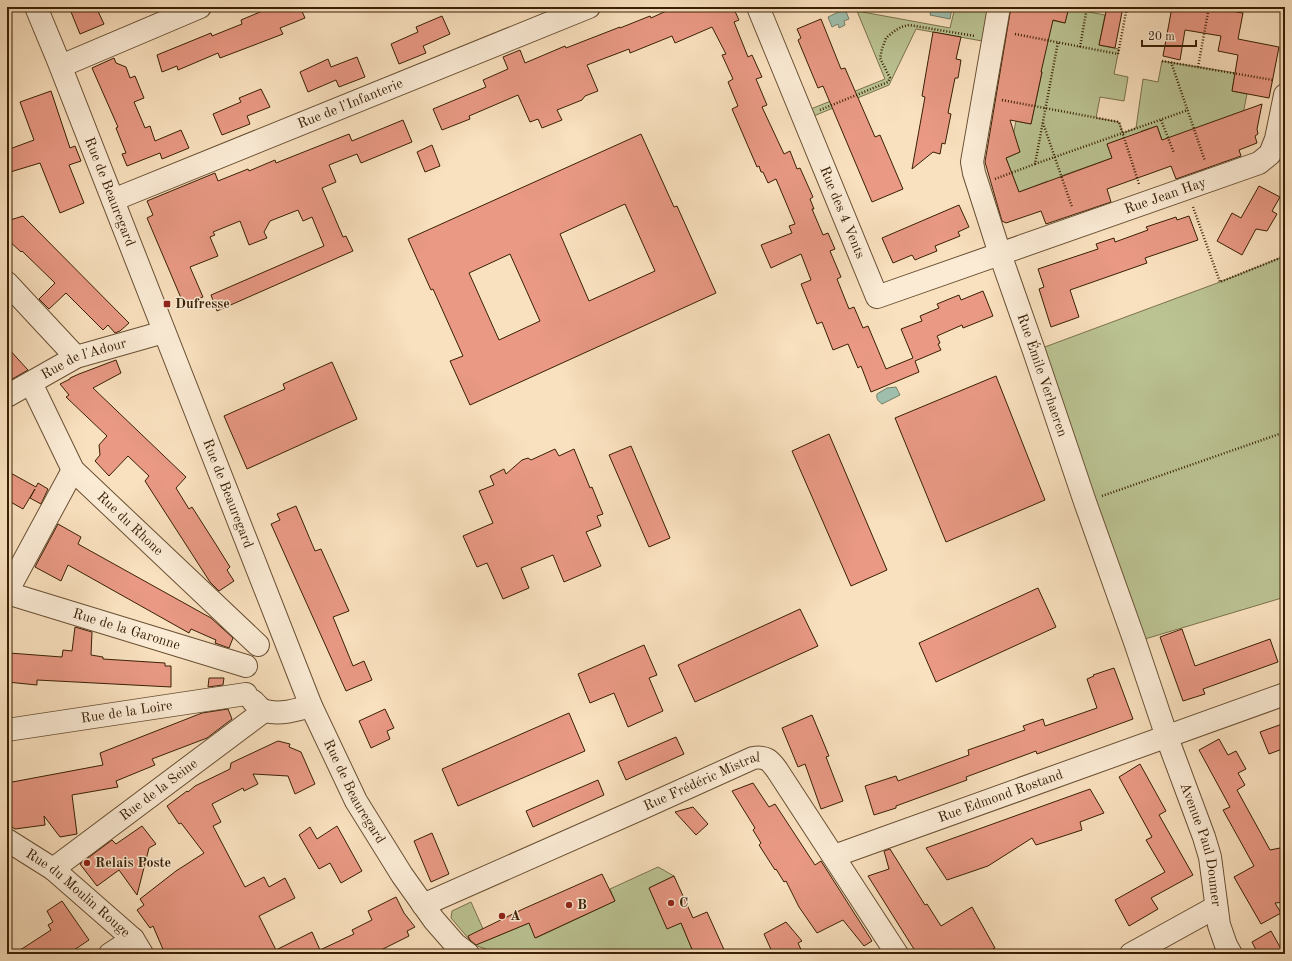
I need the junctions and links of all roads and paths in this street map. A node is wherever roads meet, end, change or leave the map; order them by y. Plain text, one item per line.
1 (36, 7) edge
2 (200, 7) edge
3 (589, 7) edge
4 (758, 7) edge
5 (999, 7) edge
6 (1087, 7) edge
7 (1127, 7) edge
8 (1209, 7) edge
9 (1019, 35) dead end
10 (994, 40) junction
11 (1058, 42) junction
12 (1080, 47) junction
13 (1162, 61) dead end
14 (1171, 62) junction
15 (61, 66) junction
16 (1198, 67) junction
17 (1279, 88) edge
18 (1005, 101) dead end
19 (1046, 108) junction
20 (1188, 110) junction
21 (803, 116) junction
22 (1161, 120) junction
23 (1043, 123) junction
24 (1123, 133) junction
25 (1174, 153) dead end
26 (1203, 156) dead end
27 (1054, 157) junction
28 (1035, 164) junction
29 (1137, 178) dead end
30 (996, 179) dead end
31 (1187, 189) junction
32 (113, 200) junction
33 (1070, 203) dead end
34 (1000, 254) junction
35 (1285, 256) edge
36 (7, 283) edge
37 (164, 332) junction
38 (76, 357) junction
39 (31, 383) junction
40 (7, 396) edge
41 (1285, 432) edge
42 (73, 470) junction
43 (1086, 502) junction
44 (7, 593) edge
45 (281, 632) junction
46 (258, 644) junction
47 (246, 666) junction
48 (246, 694) junction
49 (1285, 694) edge
50 (311, 706) junction
51 (264, 711) junction
52 (7, 730) edge
53 (1167, 736) junction
54 (10, 846) edge
55 (834, 856) junction
56 (53, 869) junction
57 (423, 905) junction
58 (1216, 907) junction
59 (137, 947) edge
60 (110, 954) edge
61 (468, 954) edge
62 (896, 954) edge
63 (1131, 954) edge
64 (1231, 954) edge

1 - 15 street, Rue de Beauregard
2 - 15 street
3 - 32 street, Rue de l'Infanterie
4 - 21 street, Rue des 4 Vents
5 - 10 street, Rue Émile Verhaeren
6 - 12 path
7 - 12 path
8 - 16 path
9 - 11 path
10 - 21 path
10 - 34 street, Rue Émile Verhaeren
11 - 12 path
11 - 19 path
13 - 14 path
14 - 16 path
14 - 20 path
15 - 32 street, Rue de Beauregard
16 - 17 path
17 - 31 street, Rue Jean Hay
18 - 19 path
19 - 23 path
19 - 24 path
20 - 22 path
20 - 26 path
21 - 34 street, Rue des 4 Vents
22 - 24 path
22 - 25 path
23 - 27 path
23 - 28 path
24 - 27 path
24 - 29 path
27 - 28 path
27 - 33 path
28 - 30 path
31 - 34 street, Rue Jean Hay
31 - 35 path
32 - 37 street, Rue de Beauregard
34 - 43 street, Rue Émile Verhaeren
36 - 38 street
37 - 38 street, Rue de l'Adour
37 - 45 street, Rue de Beauregard
38 - 39 street, Rue de l'Adour
39 - 40 street, Rue de l'Adour
39 - 42 street, Rue du Rhone
41 - 43 path
42 - 44 street
42 - 46 street, Rue du Rhone
43 - 53 street, Rue Émile Verhaeren
44 - 47 street, Rue de la Garonne
45 - 46 street
45 - 50 street, Rue de Beauregard
46 - 47 street
47 - 48 street
48 - 51 street
48 - 52 street, Rue de la Loire
49 - 53 street, Rue Edmond Rostand
50 - 51 street
50 - 57 street, Rue de Beauregard
51 - 56 street, Rue de la Seine
53 - 55 street, Rue Edmond Rostand
53 - 58 street, Avenue Paul Doumer
54 - 56 street, Rue du Moulin Rouge
55 - 57 street, Rue Frédéric Mistral
55 - 62 street, Rue Frédéric Mistral
56 - 59 street, Rue du Moulin Rouge
57 - 61 street, Rue de Beauregard
58 - 63 street
58 - 64 street, Avenue Paul Doumer
59 - 60 street

